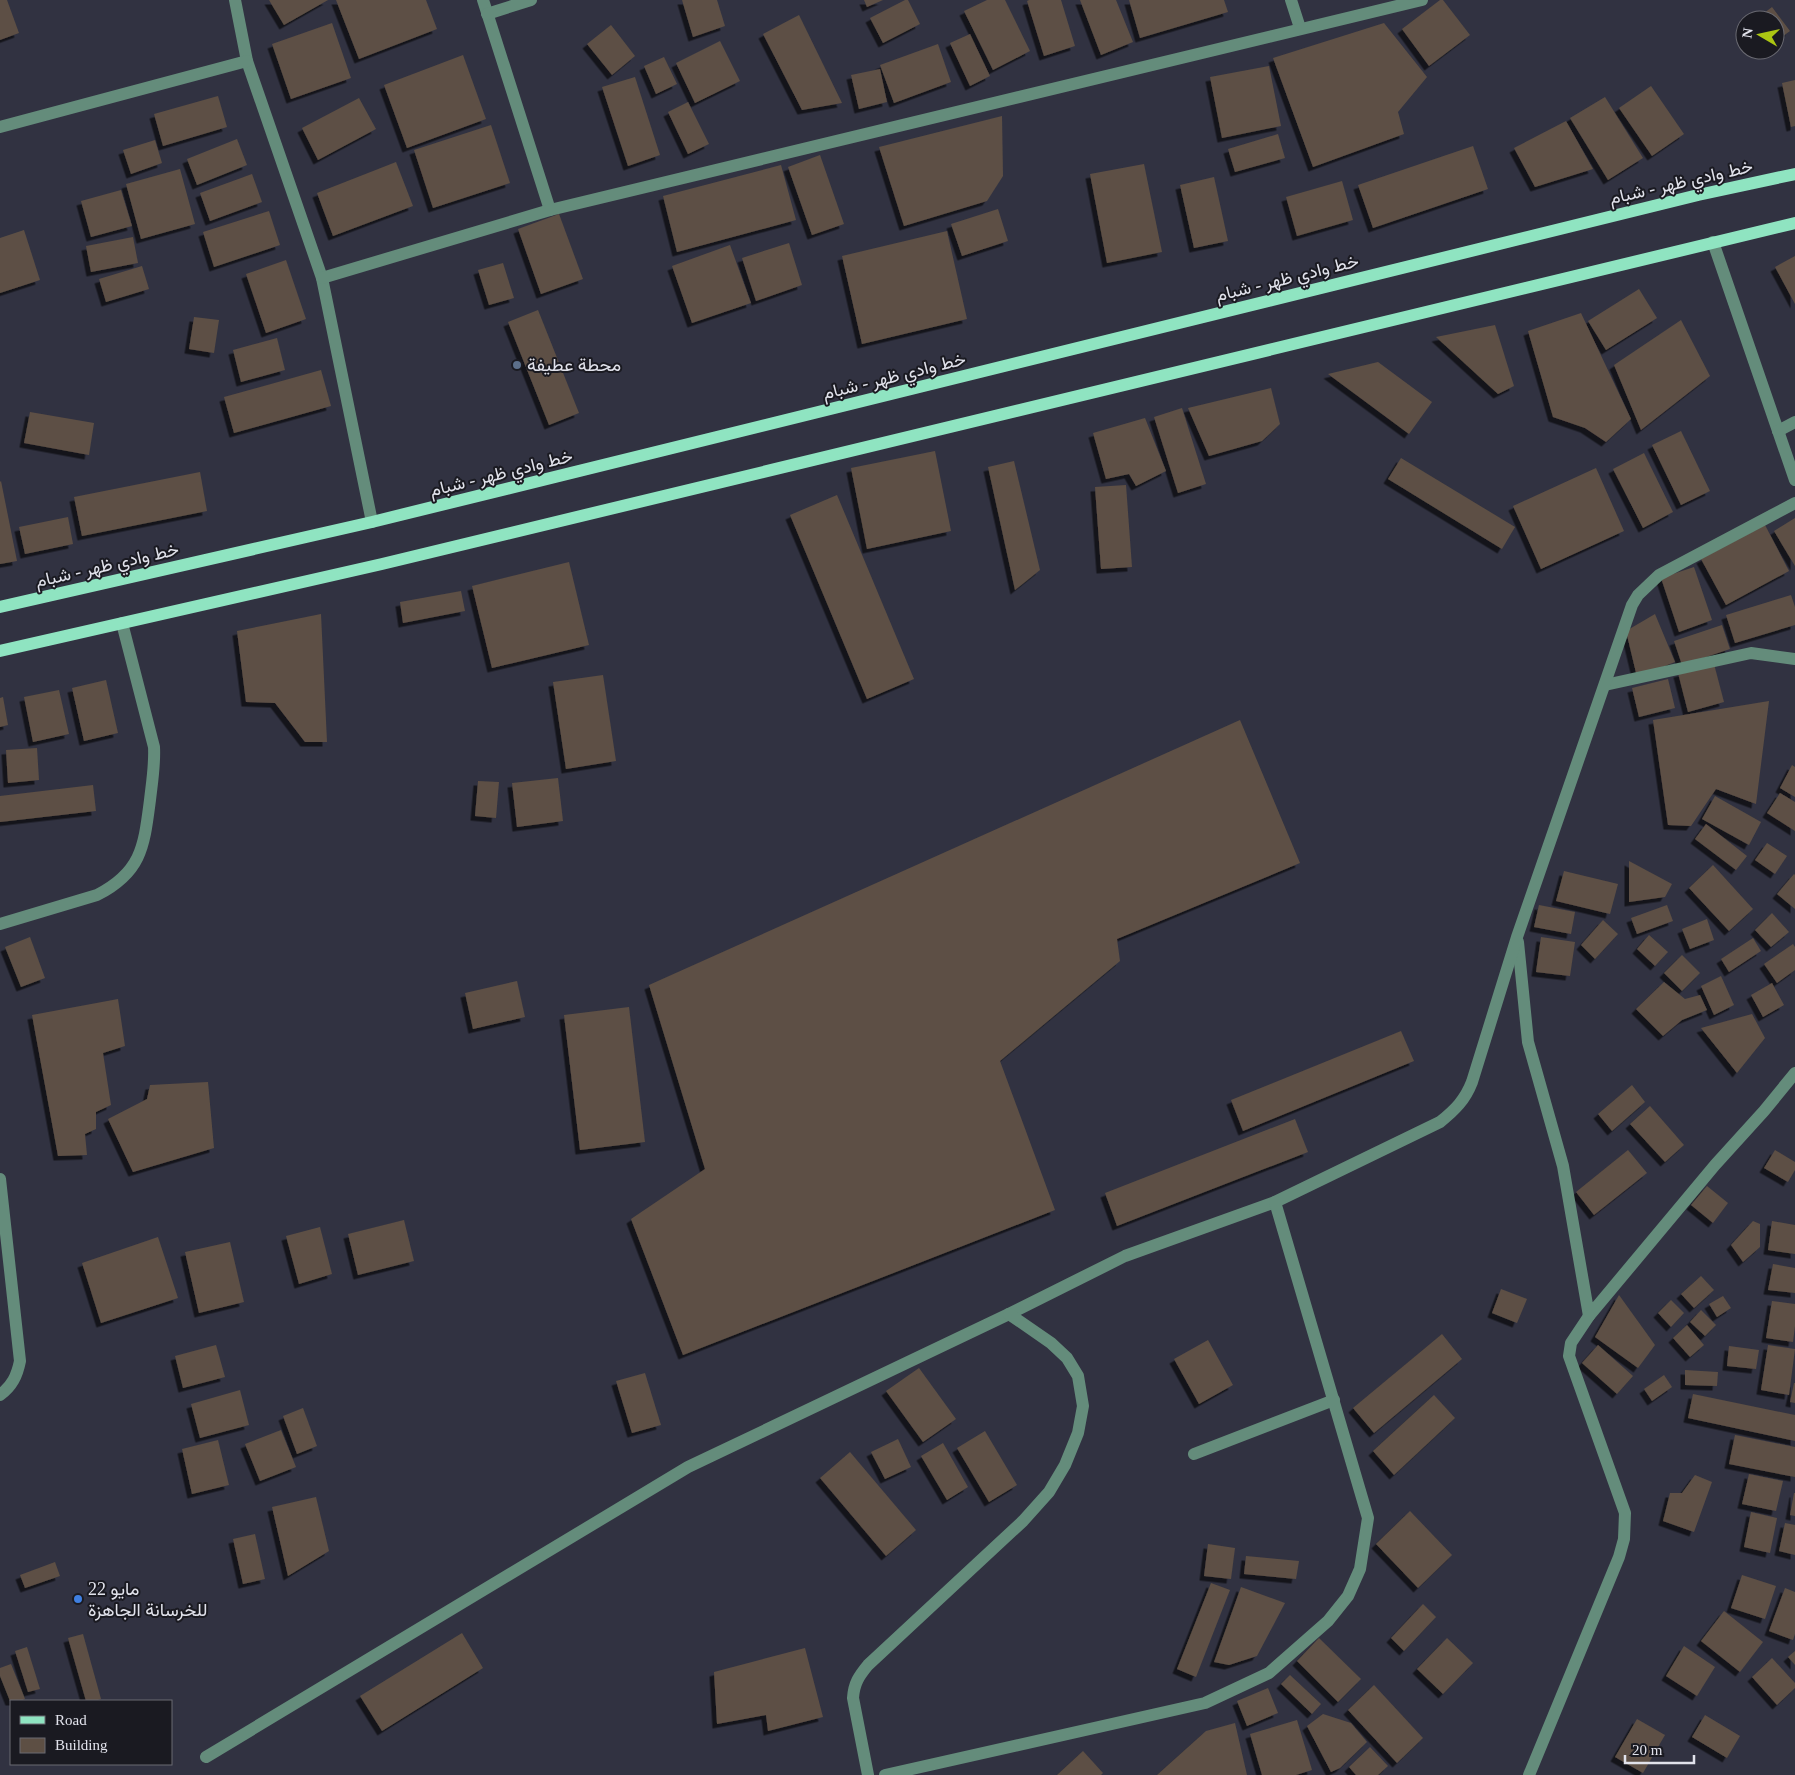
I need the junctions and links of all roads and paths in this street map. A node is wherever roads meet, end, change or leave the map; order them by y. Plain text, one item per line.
1 (235, 0) edge
2 (483, 0) edge
3 (531, 0) edge
4 (1291, 0) edge
5 (1422, 0) edge
6 (488, 14) junction
7 (1300, 28) junction
8 (248, 61) junction
9 (0, 127) edge
10 (1795, 174) edge
11 (550, 210) junction
12 (1795, 223) edge
13 (1713, 242) junction
14 (322, 278) junction
15 (1795, 422) edge
16 (1778, 431) junction
17 (1795, 480) edge
18 (1795, 503) edge
19 (372, 522) junction
20 (0, 607) edge
21 (122, 624) junction
22 (0, 651) edge
23 (1795, 659) edge
24 (1605, 685) junction
25 (0, 924) edge
26 (1517, 937) junction
27 (1795, 1072) edge
28 (0, 1179) edge
29 (1275, 1202) junction
30 (1009, 1314) junction
31 (1590, 1316) junction
32 (0, 1395) edge
33 (1334, 1400) junction
34 (1194, 1454) dead end
35 (206, 1757) dead end
36 (868, 1775) edge
37 (885, 1775) edge
38 (1529, 1775) edge

1 - 8 street
2 - 6 street
3 - 6 street
4 - 7 street
5 - 7 street
6 - 11 street
7 - 11 street
8 - 9 street
8 - 14 street
10 - 19 main road, خط وادي ظهر - شبام
11 - 14 street
12 - 13 main road
13 - 16 street
13 - 21 main road
14 - 19 street
15 - 16 street
16 - 17 street
18 - 24 street
19 - 20 main road, خط وادي ظهر - شبام
21 - 22 main road
21 - 25 street
23 - 24 street
24 - 26 street
26 - 29 street
26 - 31 street
27 - 31 street
28 - 32 street
29 - 30 street
29 - 33 street
30 - 35 street
30 - 36 street
31 - 38 street
33 - 34 street
33 - 37 street

